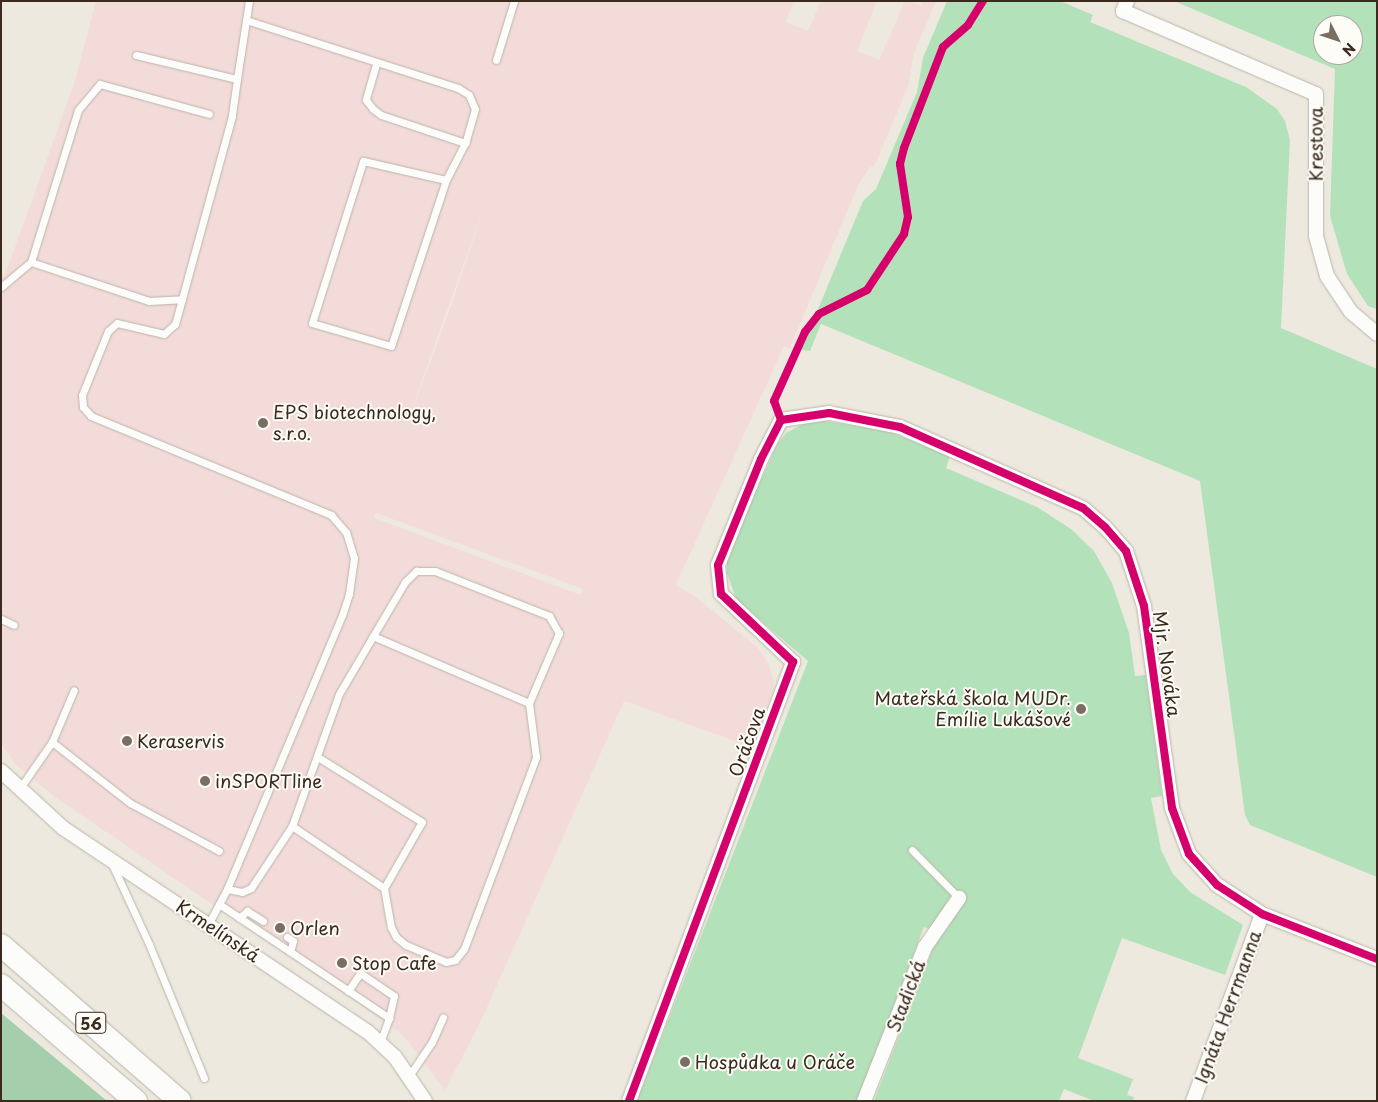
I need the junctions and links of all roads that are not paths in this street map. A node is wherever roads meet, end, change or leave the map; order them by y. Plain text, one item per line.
1 (249, 1) edge
2 (514, 1) edge
3 (1125, 6) edge
4 (246, 20) junction
5 (136, 55) dead end
6 (496, 60) dead end
7 (376, 64) junction
8 (237, 79) junction
9 (209, 114) dead end
10 (464, 142) junction
11 (446, 180) junction
12 (31, 262) junction
13 (1, 287) edge
14 (182, 299) junction
15 (1377, 334) edge
16 (781, 420) joint
17 (1, 619) edge
18 (14, 625) dead end
19 (373, 636) junction
20 (74, 690) dead end
21 (530, 703) junction
22 (52, 742) junction
23 (318, 758) junction
24 (1, 771) edge
25 (20, 788) junction
26 (292, 826) junction
27 (219, 850) dead end
28 (912, 850) dead end
29 (110, 860) junction
30 (384, 888) junction
31 (227, 890) junction
32 (959, 898) joint
33 (219, 904) junction
34 (1262, 914) junction
35 (239, 918) junction
36 (263, 921) dead end
37 (208, 924) junction
38 (287, 937) dead end
39 (1, 945) edge
40 (290, 952) junction
41 (1377, 958) edge
42 (1, 985) edge
43 (348, 991) junction
44 (443, 1017) dead end
45 (389, 1018) junction
46 (380, 1043) junction
47 (409, 1076) junction
48 (204, 1078) dead end
49 (136, 1101) edge
50 (180, 1101) edge
51 (425, 1101) edge
52 (629, 1101) edge
53 (864, 1101) edge
54 (1193, 1101) edge

1 - 4 lane
2 - 6 lane
3 - 15 street, Krestova
4 - 7 lane
4 - 8 lane
5 - 8 lane
7 - 10 lane
7 - 10 lane
8 - 14 lane
9 - 12 lane
10 - 11 lane
11 - 11 lane
12 - 13 lane
12 - 14 lane
14 - 31 lane
16 - 34 street, Mjr. Nováka
16 - 52 street, Oráčova
17 - 18 lane
19 - 21 lane
19 - 21 lane
19 - 23 lane
20 - 22 lane
21 - 30 lane
22 - 25 lane
22 - 27 lane
23 - 26 lane
23 - 30 lane
24 - 25 street, Krmelínská
25 - 29 street, Krmelínská
26 - 30 lane
26 - 31 lane
28 - 32 lane
29 - 37 street, Krmelínská
29 - 48 lane
31 - 33 lane
32 - 53 street, Stadická
33 - 35 lane
33 - 37 lane
34 - 41 street, Mjr. Nováka
34 - 54 street, Ignáta Herrmanna
35 - 36 lane
35 - 40 lane
37 - 46 street, Krmelínská
38 - 40 lane
39 - 50 highway, 56
40 - 43 lane
42 - 49 highway, 56
43 - 45 lane
43 - 45 lane
44 - 47 lane
45 - 46 lane
46 - 47 street, Krmelínská
47 - 51 street, Krmelínská

